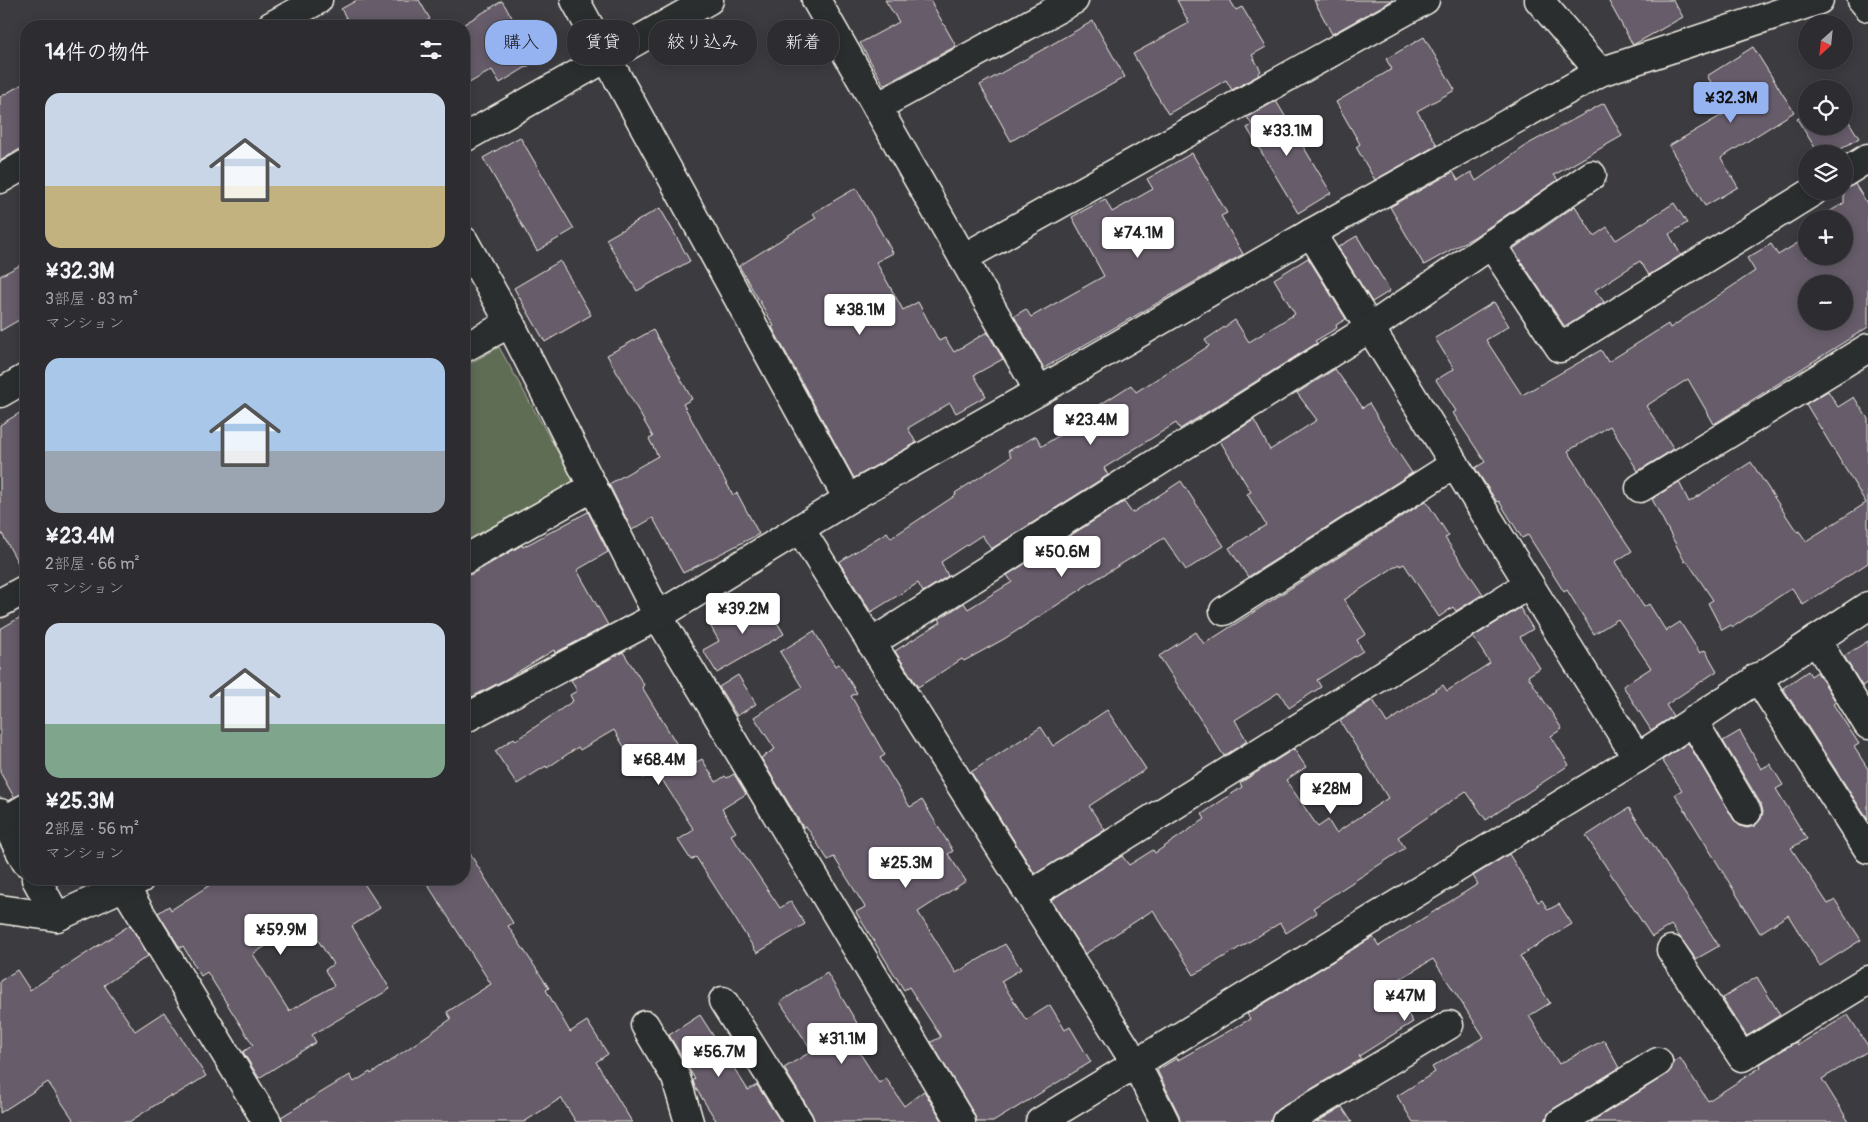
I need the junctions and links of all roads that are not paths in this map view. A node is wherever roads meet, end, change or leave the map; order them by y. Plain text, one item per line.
1 (318, 0) edge
2 (575, 0) edge
3 (709, 0) edge
4 (816, 0) edge
5 (1074, 0) edge
6 (1425, 0) edge
7 (1539, 0) edge
8 (1819, 0) edge
9 (1862, 0) edge
10 (1868, 7) edge
11 (282, 20) edge
12 (586, 20) edge
13 (639, 39) edge
14 (594, 65) edge
15 (610, 65) edge
16 (1600, 72) junction
17 (877, 107) junction
18 (470, 135) edge
19 (1868, 158) edge
20 (20, 167) edge
21 (1853, 167) edge
22 (1592, 175) dead end
23 (0, 179) edge
24 (1799, 200) edge
25 (1311, 233) junction
26 (1491, 244) junction
27 (470, 252) edge
28 (963, 258) junction
29 (510, 323) junction
30 (1370, 328) junction
31 (470, 345) edge
32 (1868, 348) edge
33 (20, 381) edge
34 (1039, 391) junction
35 (0, 392) edge
36 (1455, 464) junction
37 (593, 487) junction
38 (1640, 488) dead end
39 (848, 499) junction
40 (800, 529) junction
41 (470, 557) edge
42 (1529, 584) junction
43 (20, 592) edge
44 (0, 603) edge
45 (1868, 606) edge
46 (1224, 611) dead end
47 (658, 616) junction
48 (1816, 640) junction
49 (871, 643) junction
50 (1757, 677) junction
51 (470, 717) edge
52 (1694, 721) junction
53 (1868, 726) edge
54 (1637, 758) junction
55 (1747, 812) dead end
56 (10, 814) edge
57 (20, 844) edge
58 (1868, 849) edge
59 (39, 885) edge
60 (125, 885) edge
61 (134, 885) edge
62 (1030, 896) junction
63 (0, 909) edge
64 (56, 917) junction
65 (1670, 950) dead end
66 (1868, 980) edge
67 (723, 1001) dead end
68 (645, 1025) dead end
69 (1449, 1025) dead end
70 (1658, 1062) dead end
71 (1136, 1064) junction
72 (267, 1122) edge
73 (689, 1122) edge
74 (799, 1122) edge
75 (961, 1122) edge
76 (1040, 1122) edge
77 (1165, 1122) edge
78 (1286, 1122) edge
79 (1561, 1122) edge

1 - 11 street
2 - 12 street
3 - 13 street
4 - 17 street
5 - 17 street
6 - 28 street
7 - 16 street
8 - 16 street
9 - 10 street
14 - 18 street
15 - 39 street
16 - 25 street
17 - 28 street
19 - 21 street
20 - 23 street
22 - 26 street
24 - 26 street
25 - 30 street
25 - 34 street
26 - 30 street
27 - 29 street
28 - 34 street
29 - 31 street
29 - 37 street
30 - 36 street
30 - 49 street
32 - 38 street
33 - 35 street
34 - 39 street
36 - 42 street
36 - 46 street
37 - 41 street
37 - 47 street
39 - 40 street
40 - 47 street
40 - 49 street
42 - 54 street
42 - 62 street
43 - 44 street
45 - 48 street
47 - 51 street
47 - 75 street
48 - 50 street
48 - 53 street
49 - 62 street
50 - 52 street
50 - 58 street
52 - 54 street
52 - 55 street
54 - 71 street
56 - 57 street
59 - 64 street
60 - 64 street
61 - 72 street
62 - 71 street
63 - 64 street
65 - 66 street
67 - 74 street
68 - 73 street
69 - 78 street
70 - 79 street
71 - 76 street
71 - 77 street

